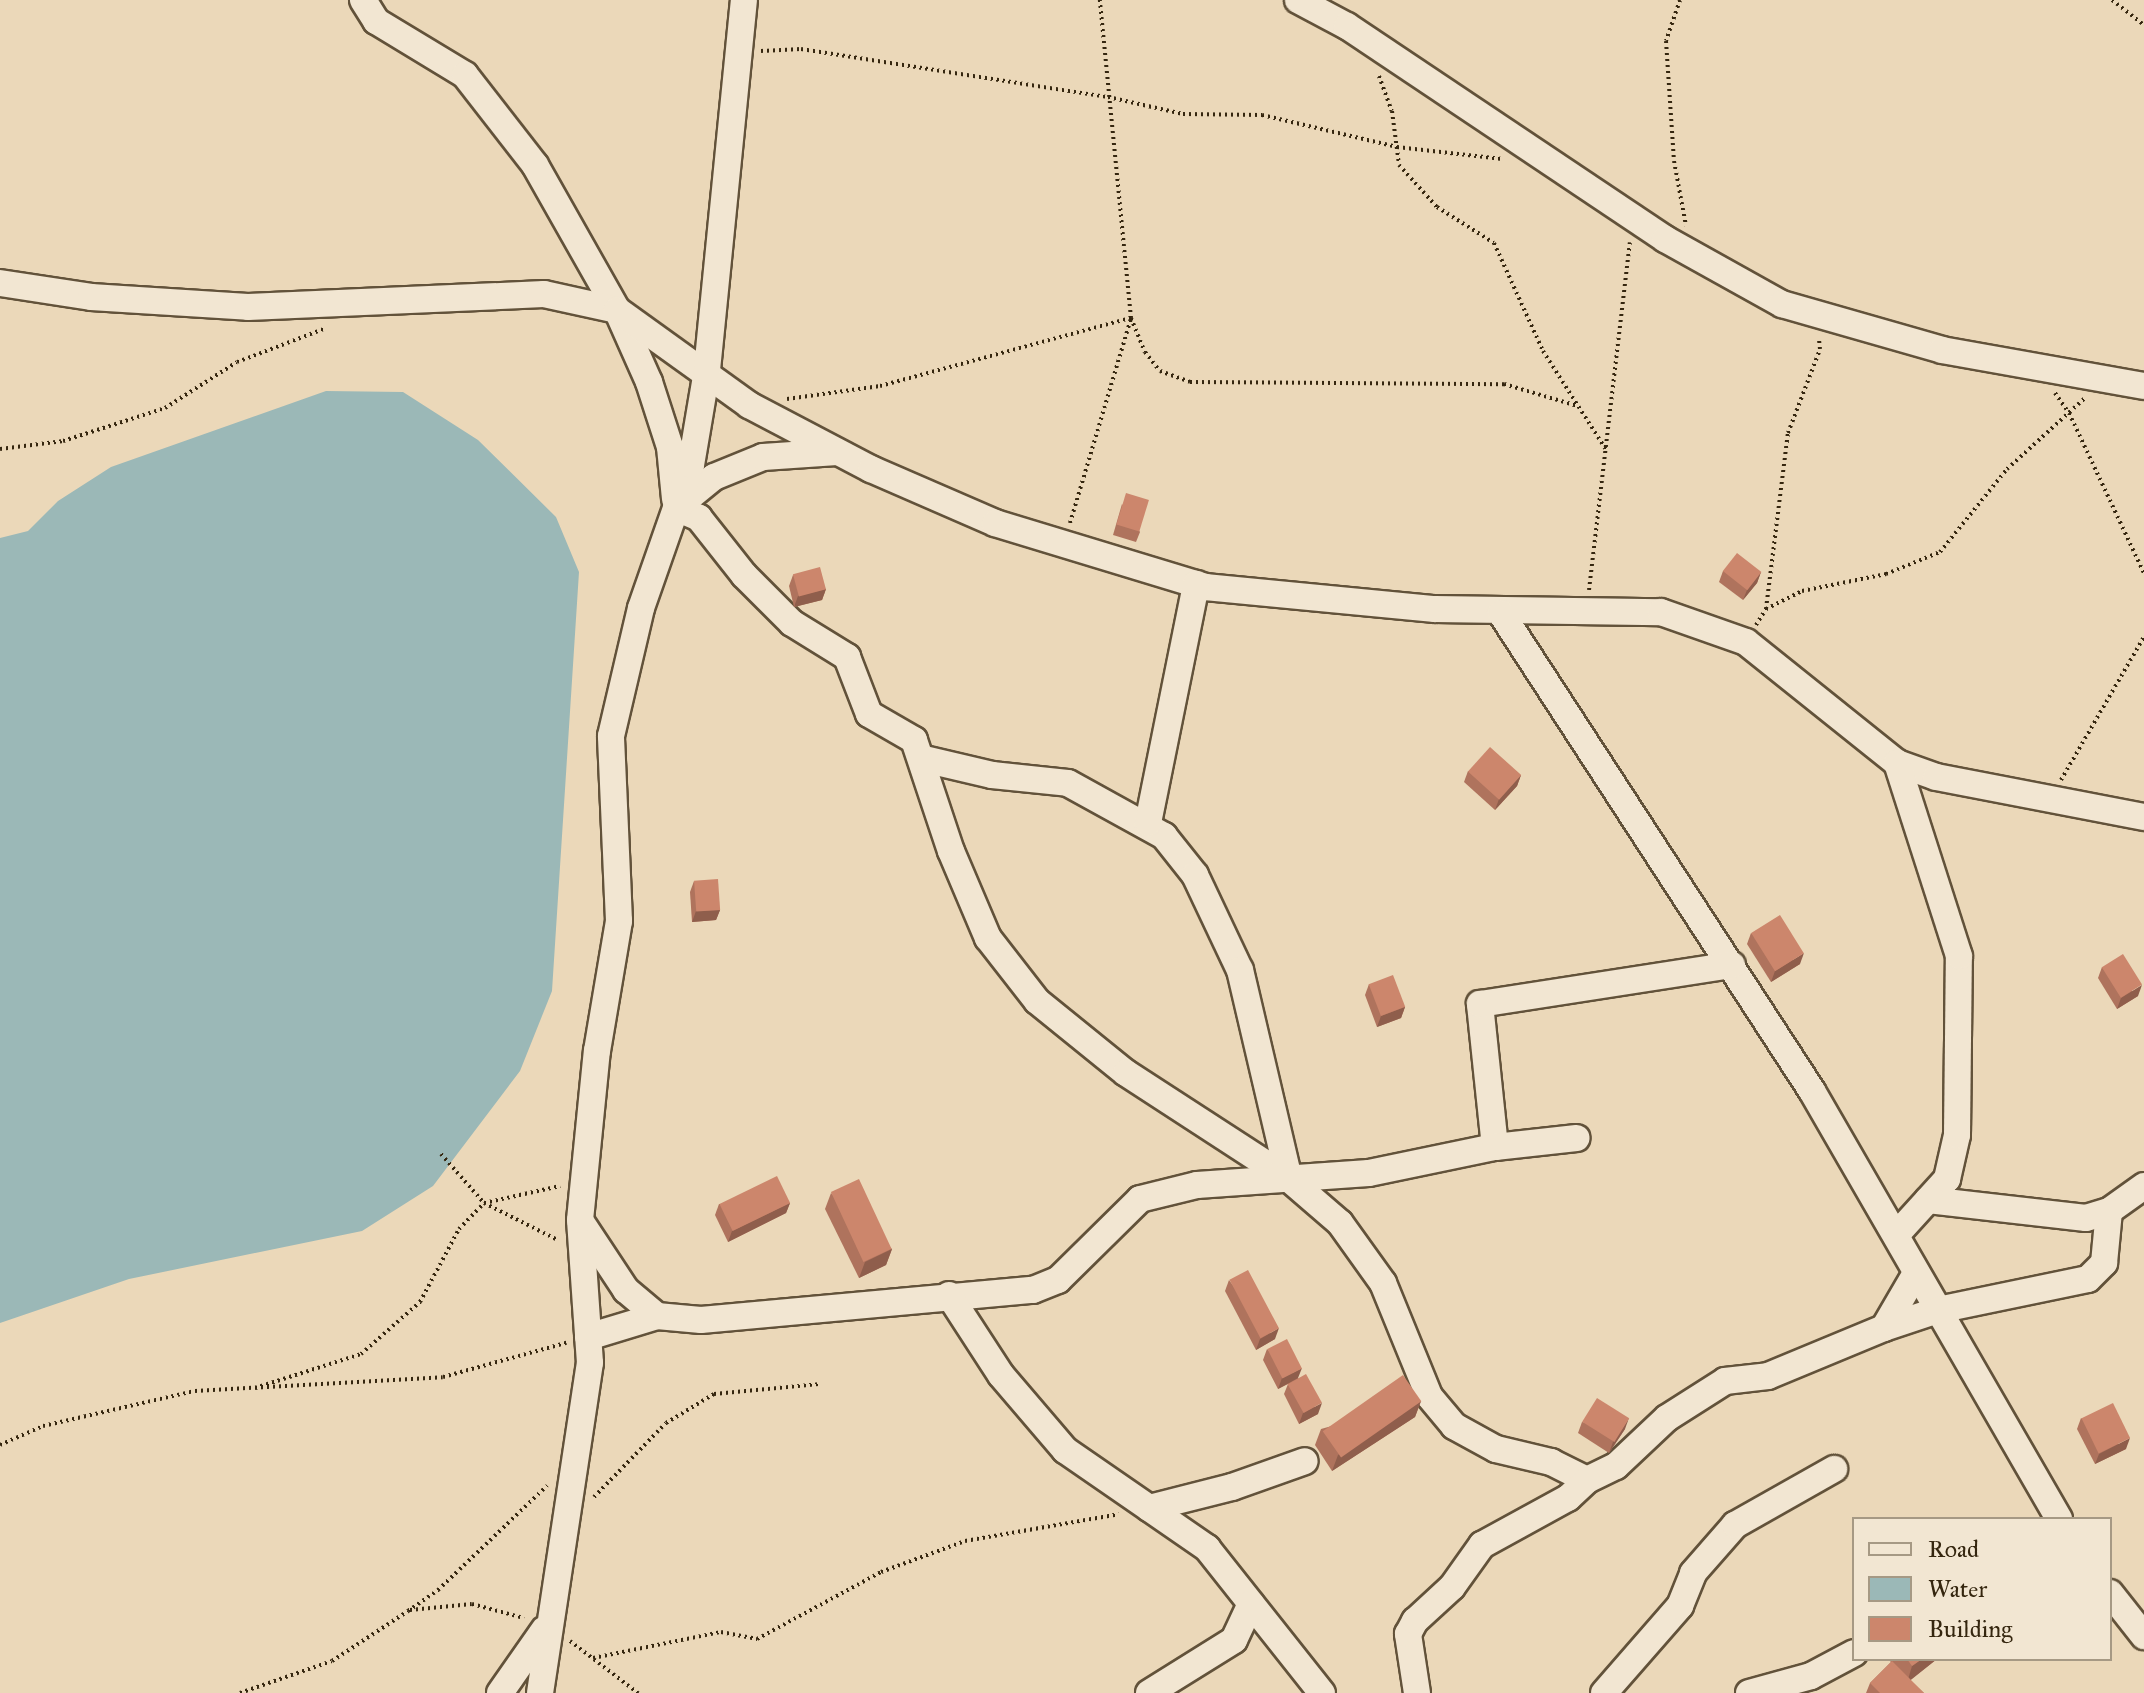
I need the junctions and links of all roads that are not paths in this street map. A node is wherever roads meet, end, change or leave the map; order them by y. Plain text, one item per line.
1 (363, 0) edge
2 (744, 0) edge
3 (1298, 0) edge
4 (0, 283) edge
5 (617, 310) junction
6 (707, 370) junction
7 (2144, 386) edge
8 (839, 452) junction
9 (676, 508) junction
10 (1196, 584) junction
11 (1501, 613) junction
12 (924, 759) junction
13 (1897, 763) junction
14 (2144, 817) edge
15 (1148, 823) junction
16 (1732, 965) junction
17 (1577, 1138) dead end
18 (1495, 1147) junction
19 (1289, 1179) junction
20 (2144, 1186) edge
21 (1928, 1200) junction
22 (2109, 1211) junction
23 (580, 1220) junction
24 (1896, 1235) junction
25 (1916, 1273) junction
26 (949, 1295) junction
27 (1938, 1310) junction
28 (657, 1316) junction
29 (1884, 1328) junction
30 (588, 1337) junction
31 (1305, 1461) dead end
32 (1834, 1469) dead end
33 (1587, 1480) junction
34 (1149, 1508) junction
35 (2058, 1517) edge
36 (2112, 1596) edge
37 (1251, 1604) junction
38 (549, 1624) junction
39 (2144, 1636) edge
40 (1852, 1654) edge
41 (500, 1693) edge
42 (540, 1693) edge
43 (1149, 1693) edge
44 (1322, 1693) edge
45 (1417, 1693) edge
46 (1604, 1693) edge
47 (1749, 1693) edge

1 - 5 street
2 - 6 street
3 - 7 street
4 - 5 street
5 - 6 street
5 - 9 street
6 - 8 street
6 - 9 street
8 - 9 street
8 - 10 street
9 - 12 street
9 - 23 street
10 - 11 street
10 - 15 street
11 - 13 street
11 - 16 street
12 - 15 street
12 - 19 street
13 - 14 street
13 - 21 street
15 - 19 street
16 - 18 street
16 - 24 street
17 - 18 street
18 - 19 street
19 - 26 street
19 - 33 street
20 - 22 street
21 - 22 street
21 - 24 street
22 - 27 street
23 - 28 street
23 - 30 street
24 - 25 street
25 - 27 street
25 - 29 street
26 - 28 street
26 - 34 street
27 - 29 street
27 - 35 street
28 - 30 street
29 - 33 street
30 - 38 street
31 - 34 street
32 - 46 street
33 - 45 street
34 - 37 street
36 - 39 street
37 - 43 street
37 - 44 street
38 - 41 street
38 - 42 street
40 - 47 street

